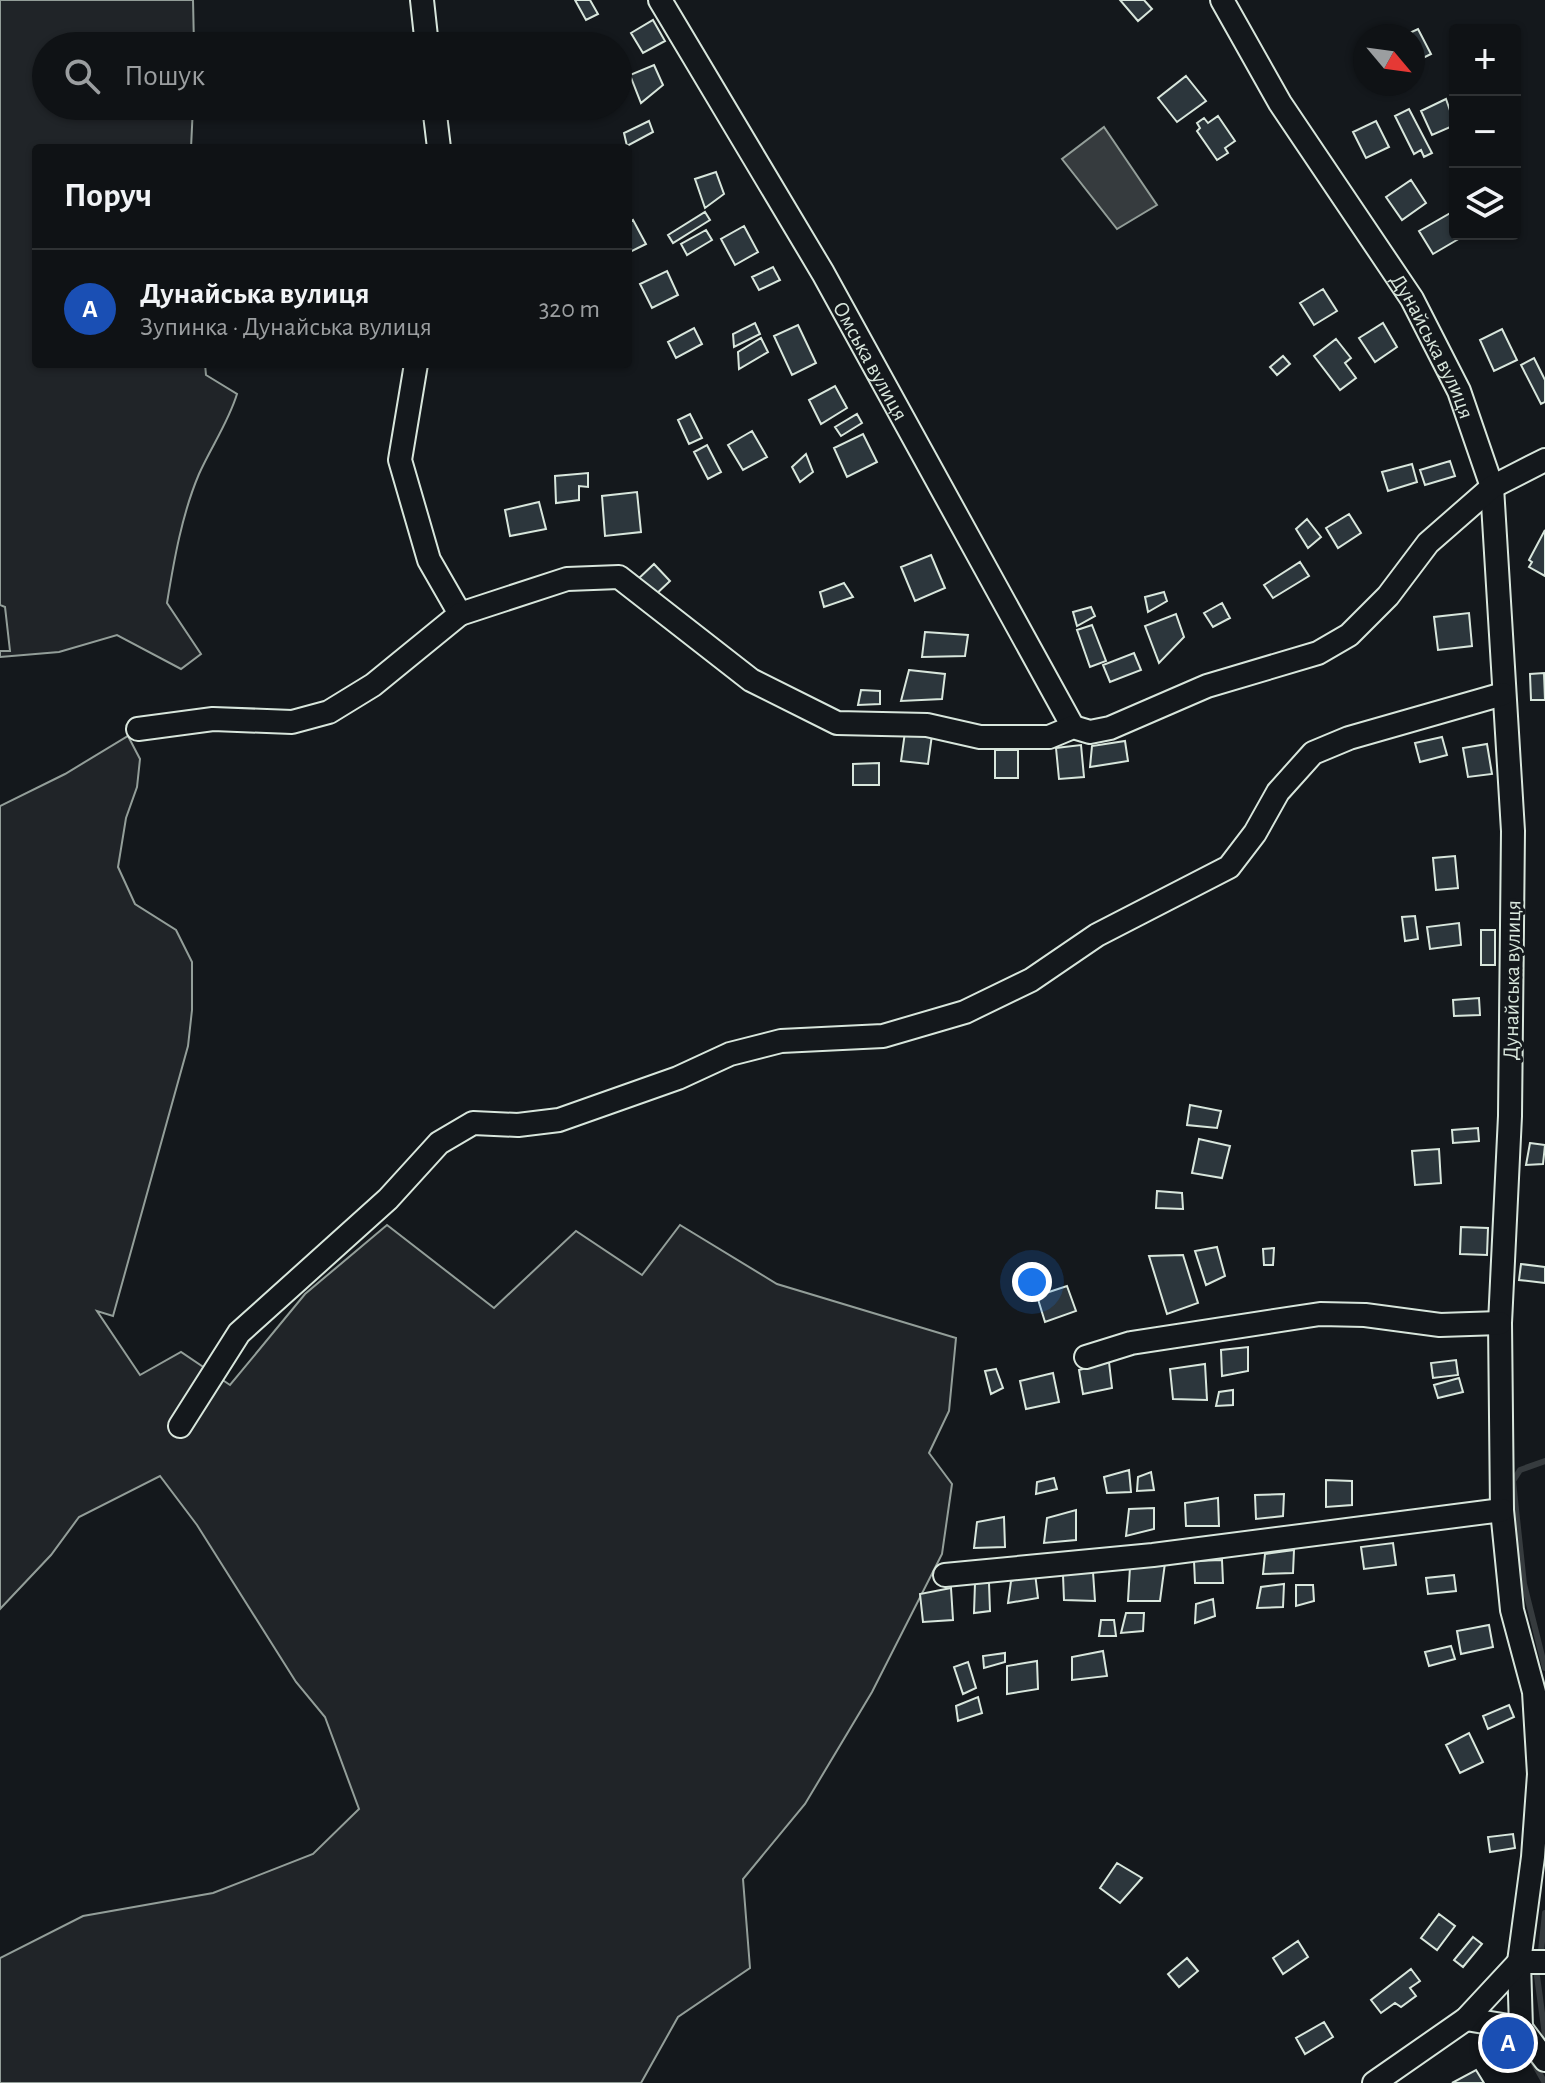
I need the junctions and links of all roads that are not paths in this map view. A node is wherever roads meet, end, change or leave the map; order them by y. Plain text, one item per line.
1 (422, 0) edge
2 (660, 0) edge
3 (1222, 0) edge
4 (425, 32) edge
5 (436, 120) edge
6 (439, 144) edge
7 (415, 368) edge
8 (1545, 460) edge
9 (1492, 487) junction
10 (460, 614) junction
11 (1503, 694) junction
12 (1073, 727) junction
13 (138, 729) dead end
14 (1500, 1323) junction
15 (1086, 1357) dead end
16 (180, 1426) dead end
17 (1502, 1510) junction
18 (945, 1575) dead end
19 (1519, 1962) junction
20 (1545, 1962) edge
21 (1466, 2019) junction
22 (1521, 2028) junction
23 (1545, 2060) edge
24 (1374, 2083) edge

1 - 4 street
2 - 12 street, Омська вулиця
3 - 9 street, Дунайська вулиця
5 - 6 street
7 - 10 street
8 - 9 street
9 - 11 street, Дунайська вулиця
9 - 12 street
10 - 12 street
10 - 13 street
11 - 14 street, Дунайська вулиця
11 - 16 street
14 - 15 street
14 - 17 street, Дунайська вулиця
17 - 18 street
17 - 19 street, Дунайська вулиця
19 - 20 street
19 - 21 street
19 - 22 street, Дунайська вулиця
21 - 22 street
21 - 24 street
22 - 23 street

